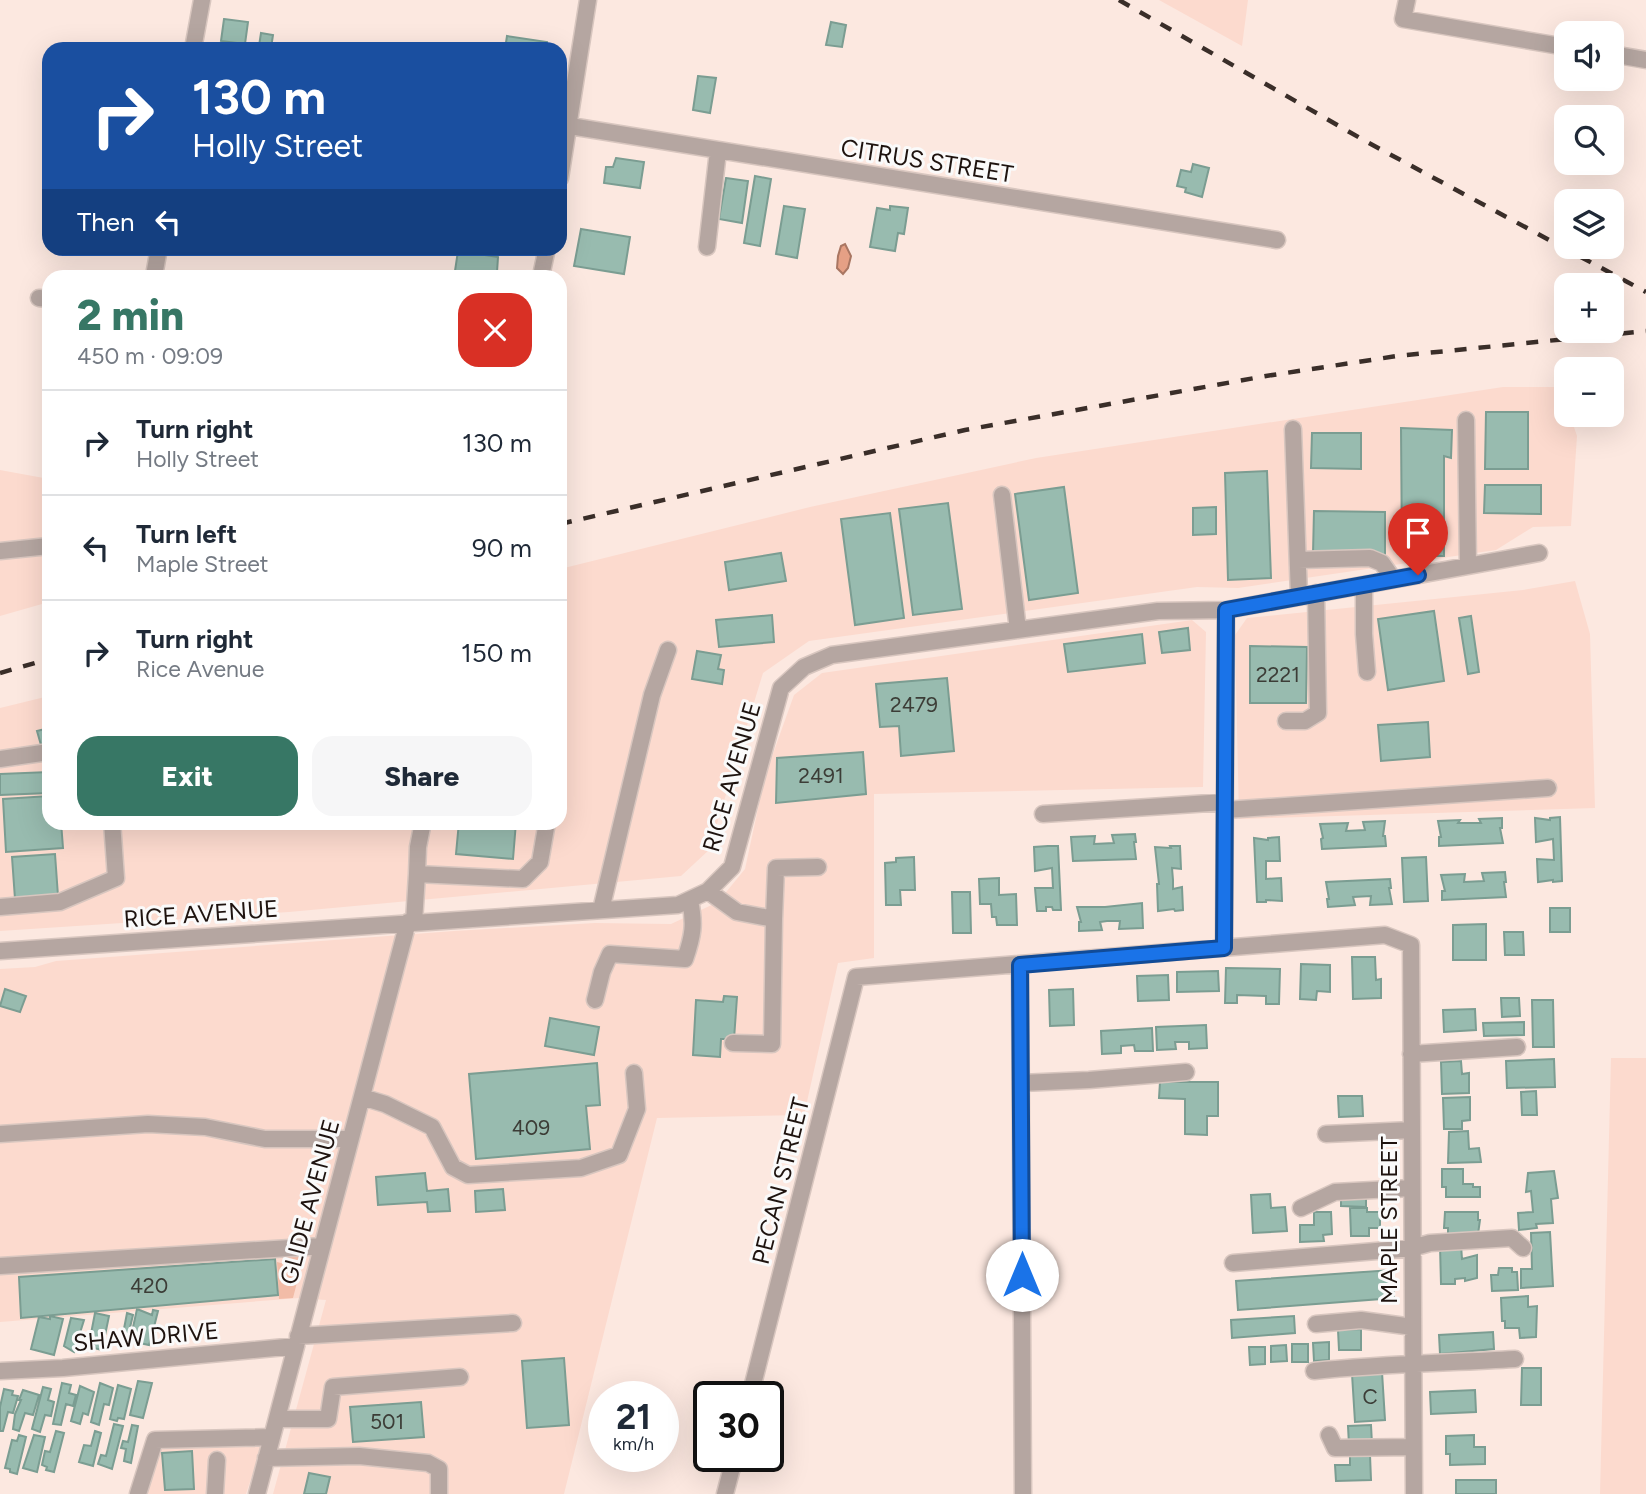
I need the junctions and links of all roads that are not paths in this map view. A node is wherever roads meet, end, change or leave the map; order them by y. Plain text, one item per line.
1 (202, 0) edge
2 (588, 0) edge
3 (1407, 0) edge
4 (194, 42) edge
5 (1554, 45) edge
6 (1624, 56) edge
7 (1646, 60) edge
8 (570, 126) junction
9 (567, 142) edge
10 (718, 151) junction
11 (1277, 240) dead end
12 (706, 247) dead end
13 (1466, 420) dead end
14 (1293, 429) dead end
15 (1002, 495) dead end
16 (42, 547) edge
17 (0, 551) edge
18 (1539, 553) dead end
19 (1298, 561) junction
20 (1468, 566) junction
21 (1394, 579) junction
22 (1364, 584) junction
23 (1316, 593) junction
24 (1299, 596) junction
25 (1226, 610) junction
26 (1018, 630) junction
27 (668, 650) dead end
28 (1367, 672) dead end
29 (1286, 721) dead end
30 (42, 753) edge
31 (0, 759) edge
32 (1548, 788) dead end
33 (1225, 806) junction
34 (1043, 814) dead end
35 (113, 830) edge
36 (421, 830) edge
37 (546, 830) edge
38 (818, 867) dead end
39 (417, 874) junction
40 (708, 891) junction
41 (690, 901) junction
42 (0, 906) edge
43 (601, 910) junction
44 (774, 919) junction
45 (411, 922) junction
46 (1224, 948) junction
47 (0, 951) edge
48 (1020, 965) junction
49 (595, 1000) dead end
50 (733, 1043) dead end
51 (1517, 1047) dead end
52 (1411, 1054) junction
53 (1186, 1072) dead end
54 (634, 1073) dead end
55 (1021, 1083) junction
56 (362, 1097) junction
57 (1412, 1130) junction
58 (0, 1134) edge
59 (1326, 1135) dead end
60 (350, 1139) junction
61 (1412, 1188) junction
62 (1301, 1208) dead end
63 (322, 1246) junction
64 (1412, 1248) junction
65 (1523, 1248) dead end
66 (1233, 1263) dead end
67 (0, 1266) edge
68 (513, 1323) dead end
69 (1316, 1324) dead end
70 (1413, 1327) junction
71 (297, 1341) junction
72 (1516, 1359) dead end
73 (1413, 1364) junction
74 (0, 1371) edge
75 (1314, 1371) dead end
76 (460, 1377) dead end
77 (754, 1381) edge
78 (278, 1419) junction
79 (1329, 1435) dead end
80 (271, 1437) junction
81 (1413, 1447) junction
82 (266, 1458) junction
83 (217, 1460) dead end
84 (731, 1472) edge
85 (138, 1494) edge
86 (215, 1494) edge
87 (257, 1494) edge
88 (439, 1494) edge
89 (725, 1494) edge
90 (1023, 1494) edge
91 (1414, 1494) edge

1 - 4 street
2 - 8 street
3 - 5 street
6 - 7 street
8 - 9 street
8 - 10 street, CITRUS STREET
10 - 11 street, CITRUS STREET
10 - 12 street
13 - 20 street
14 - 19 street
15 - 26 street
16 - 17 street
18 - 20 street, RICE AVENUE
19 - 21 street
19 - 24 street
20 - 21 street, RICE AVENUE
21 - 22 street, RICE AVENUE
22 - 23 street, RICE AVENUE
22 - 28 street
23 - 24 street, RICE AVENUE
23 - 29 street
24 - 25 street, RICE AVENUE
25 - 26 street, RICE AVENUE
25 - 33 street
26 - 40 street, RICE AVENUE
27 - 43 street
30 - 31 street
32 - 33 street
33 - 34 street
33 - 46 street
35 - 42 street
36 - 39 street, GLIDE AVENUE
37 - 39 street
38 - 44 street
39 - 45 street, GLIDE AVENUE
40 - 41 street, RICE AVENUE
40 - 44 street
41 - 43 street, RICE AVENUE
41 - 49 street
43 - 45 street, RICE AVENUE
44 - 50 street
45 - 47 street, RICE AVENUE
45 - 56 street, GLIDE AVENUE
46 - 48 street
46 - 52 street, MAPLE STREET
48 - 55 street
48 - 77 street, PECAN STREET
51 - 52 street
52 - 57 street, MAPLE STREET
53 - 55 street
54 - 56 street
55 - 90 street
56 - 60 street, GLIDE AVENUE
57 - 59 street
57 - 61 street, MAPLE STREET
58 - 60 street
60 - 63 street, GLIDE AVENUE
61 - 62 street
61 - 64 street, MAPLE STREET
63 - 67 street
63 - 71 street, GLIDE AVENUE
64 - 65 street
64 - 66 street
64 - 70 street, MAPLE STREET
68 - 71 street, SHAW DRIVE
69 - 70 street
70 - 73 street, MAPLE STREET
71 - 74 street, SHAW DRIVE
71 - 78 street, GLIDE AVENUE
72 - 73 street
73 - 75 street
73 - 81 street, MAPLE STREET
76 - 78 street
78 - 80 street, GLIDE AVENUE
79 - 81 street
80 - 82 street, GLIDE AVENUE
80 - 85 street
81 - 91 street, MAPLE STREET
82 - 87 street, GLIDE AVENUE
82 - 88 street
83 - 86 street
84 - 89 street

